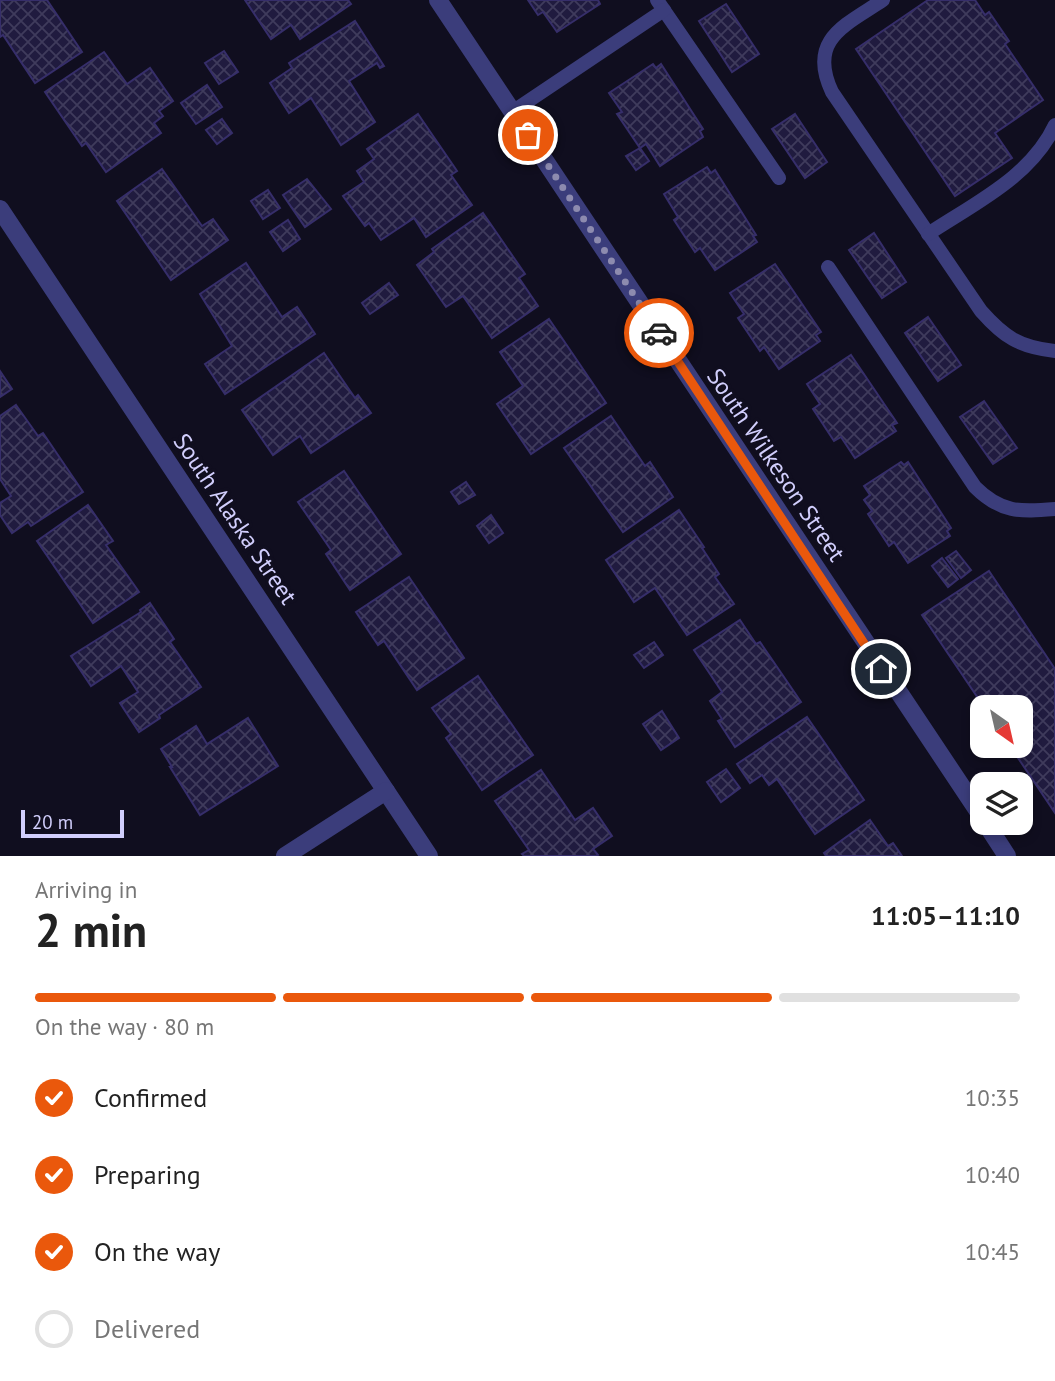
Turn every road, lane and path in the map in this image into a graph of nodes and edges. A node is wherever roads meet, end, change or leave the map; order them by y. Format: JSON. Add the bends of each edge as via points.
{"nodes":[{"id":1,"x":438,"y":0,"type":"edge"},
{"id":2,"x":883,"y":0,"type":"edge"},
{"id":3,"x":661,"y":5,"type":"edge"},
{"id":4,"x":512,"y":112,"type":"junction"},
{"id":5,"x":1055,"y":125,"type":"edge"},
{"id":6,"x":779,"y":177,"type":"dead end"},
{"id":7,"x":0,"y":209,"type":"edge"},
{"id":8,"x":928,"y":234,"type":"junction"},
{"id":9,"x":828,"y":267,"type":"dead end"},
{"id":10,"x":1055,"y":351,"type":"edge"},
{"id":11,"x":1055,"y":509,"type":"edge"},
{"id":12,"x":386,"y":791,"type":"junction"},
{"id":13,"x":970,"y":799,"type":"edge"},
{"id":14,"x":993,"y":835,"type":"edge"},
{"id":15,"x":285,"y":856,"type":"edge"},
{"id":16,"x":429,"y":856,"type":"edge"},
{"id":17,"x":1007,"y":856,"type":"edge"}],
"edges":[{"from":1,"to":4,"type":"street","name":"South Wilkeson Street"},
{"from":2,"to":8,"type":"lane","via":[[839,29],[827,43],[825,75],[837,101]]},
{"from":3,"to":4,"type":"lane"},
{"from":3,"to":6,"type":"lane"},
{"from":4,"to":13,"type":"street","name":"South Wilkeson Street"},
{"from":5,"to":8,"type":"lane","via":[[1031,161],[1011,179]]},
{"from":7,"to":12,"type":"street","name":"South Alaska Street"},
{"from":8,"to":10,"type":"lane","via":[[995,327],[1018,343]]},
{"from":9,"to":11,"type":"lane","via":[[987,499],[1021,512]]},
{"from":12,"to":15,"type":"street"},
{"from":12,"to":16,"type":"street","name":"South Alaska Street"},
{"from":14,"to":17,"type":"street"}]}
